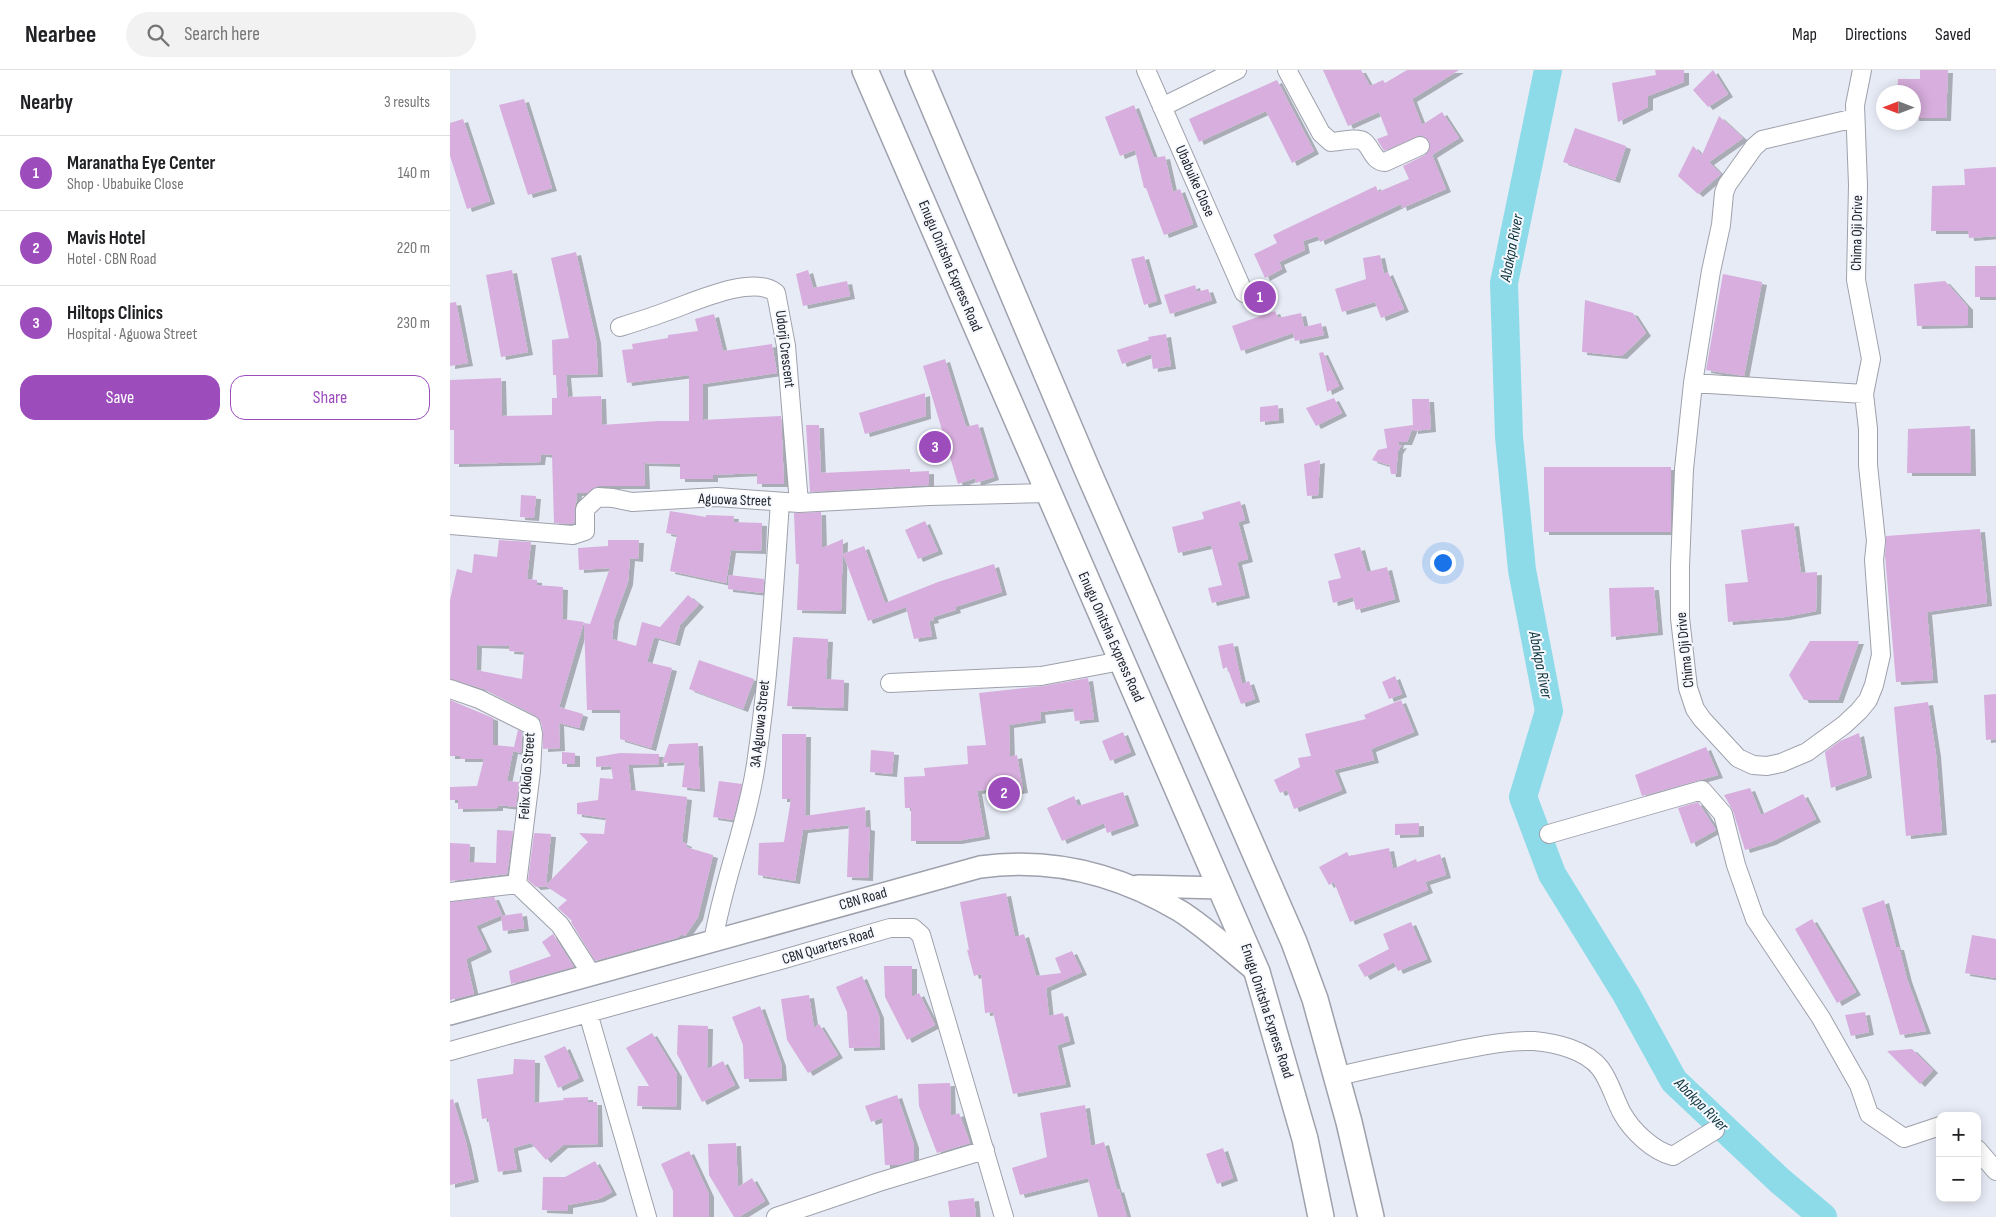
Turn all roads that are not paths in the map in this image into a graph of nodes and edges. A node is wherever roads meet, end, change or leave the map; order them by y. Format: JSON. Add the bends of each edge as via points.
{"nodes":[{"id":1,"x":866,"y":70,"type":"edge"},
{"id":2,"x":918,"y":70,"type":"edge"},
{"id":3,"x":1146,"y":70,"type":"edge"},
{"id":4,"x":1237,"y":70,"type":"edge"},
{"id":5,"x":1287,"y":70,"type":"edge"},
{"id":6,"x":1862,"y":70,"type":"edge"},
{"id":7,"x":1162,"y":107,"type":"junction"},
{"id":8,"x":1855,"y":118,"type":"junction"},
{"id":9,"x":1420,"y":146,"type":"dead end"},
{"id":10,"x":1244,"y":293,"type":"dead end"},
{"id":11,"x":620,"y":327,"type":"dead end"},
{"id":12,"x":1693,"y":384,"type":"junction"},
{"id":13,"x":1864,"y":394,"type":"junction"},
{"id":14,"x":1048,"y":492,"type":"junction"},
{"id":15,"x":780,"y":502,"type":"junction"},
{"id":16,"x":799,"y":502,"type":"junction"},
{"id":17,"x":450,"y":525,"type":"edge"},
{"id":18,"x":1121,"y":661,"type":"junction"},
{"id":19,"x":890,"y":683,"type":"dead end"},
{"id":20,"x":450,"y":689,"type":"edge"},
{"id":21,"x":1549,"y":834,"type":"dead end"},
{"id":22,"x":517,"y":884,"type":"junction"},
{"id":23,"x":1131,"y":886,"type":"junction"},
{"id":24,"x":1222,"y":888,"type":"junction"},
{"id":25,"x":450,"y":892,"type":"edge"},
{"id":26,"x":713,"y":942,"type":"junction"},
{"id":27,"x":1258,"y":972,"type":"junction"},
{"id":28,"x":592,"y":974,"type":"junction"},
{"id":29,"x":588,"y":1013,"type":"junction"},
{"id":30,"x":450,"y":1014,"type":"edge"},
{"id":31,"x":450,"y":1051,"type":"edge"},
{"id":32,"x":1335,"y":1077,"type":"junction"},
{"id":33,"x":1936,"y":1127,"type":"edge"},
{"id":34,"x":1715,"y":1130,"type":"dead end"},
{"id":35,"x":985,"y":1150,"type":"junction"},
{"id":36,"x":1981,"y":1154,"type":"edge"},
{"id":37,"x":1996,"y":1171,"type":"edge"},
{"id":38,"x":647,"y":1217,"type":"edge"},
{"id":39,"x":776,"y":1217,"type":"edge"},
{"id":40,"x":1004,"y":1217,"type":"edge"},
{"id":41,"x":1321,"y":1217,"type":"edge"},
{"id":42,"x":1371,"y":1217,"type":"edge"}],
"edges":[{"from":1,"to":14,"type":"highway","name":"Enugu Onitsha Express Road"},
{"from":2,"to":32,"type":"highway","via":[[1086,469],[1294,942],[1315,999]]},
{"from":3,"to":7,"type":"street","name":"Ubabuike Close"},
{"from":4,"to":7,"type":"street"},
{"from":5,"to":9,"type":"street","via":[[1321,133],[1331,142],[1359,140],[1376,159],[1385,162]]},
{"from":6,"to":8,"type":"street","name":"Chima Oji Drive"},
{"from":7,"to":10,"type":"street","name":"Ubabuike Close"},
{"from":8,"to":12,"type":"street","name":"Chima Oji Drive","via":[[1762,140],[1727,185]]},
{"from":8,"to":13,"type":"street","name":"Chima Oji Drive","via":[[1858,185],[1856,280],[1871,359]]},
{"from":11,"to":16,"type":"street","name":"Udorji Crescent","via":[[724,291],[771,288],[776,293],[786,346]]},
{"from":12,"to":13,"type":"street"},
{"from":12,"to":13,"type":"street","name":"Chima Oji Drive","via":[[1684,469],[1680,566],[1680,618],[1688,688],[1695,710],[1728,749],[1746,763],[1766,766],[1799,757],[1844,725],[1868,700],[1874,686],[1881,655]]},
{"from":14,"to":16,"type":"street","name":"Aguowa Street"},
{"from":14,"to":18,"type":"highway","name":"Enugu Onitsha Express Road"},
{"from":15,"to":16,"type":"street","name":"Aguowa Street"},
{"from":15,"to":17,"type":"street","name":"Aguowa Street","via":[[717,497],[632,502],[598,497],[585,508],[585,531],[573,535]]},
{"from":15,"to":26,"type":"street","name":"3A Aguowa Street","via":[[756,764]]},
{"from":18,"to":19,"type":"street","via":[[1041,676]]},
{"from":18,"to":24,"type":"highway","name":"Enugu Onitsha Express Road"},
{"from":20,"to":22,"type":"street","name":"Felix Okolo Street","via":[[479,699],[531,725],[531,771]]},
{"from":21,"to":33,"type":"street","via":[[1702,790],[1723,814],[1755,919],[1821,1018],[1859,1085],[1869,1114],[1904,1138]]},
{"from":22,"to":25,"type":"street"},
{"from":22,"to":28,"type":"street","via":[[560,925]]},
{"from":23,"to":24,"type":"main road"},
{"from":23,"to":26,"type":"main road","name":"CBN Road","via":[[1047,864],[980,867]]},
{"from":23,"to":27,"type":"main road","name":"CBN Road","via":[[1181,912]]},
{"from":24,"to":27,"type":"highway","name":"Enugu Onitsha Express Road"},
{"from":26,"to":28,"type":"main road","name":"CBN Road"},
{"from":27,"to":41,"type":"highway","name":"Enugu Onitsha Express Road","via":[[1305,1139]]},
{"from":28,"to":30,"type":"main road","name":"CBN Road"},
{"from":29,"to":31,"type":"street","name":"CBN Quarters Road"},
{"from":29,"to":35,"type":"street","name":"CBN Quarters Road","via":[[890,928],[913,928],[921,935]]},
{"from":29,"to":38,"type":"street"},
{"from":32,"to":34,"type":"street","via":[[1475,1047],[1534,1041],[1572,1049],[1594,1062],[1638,1134],[1664,1154],[1673,1156]]},
{"from":32,"to":42,"type":"highway","via":[[1352,1131]]},
{"from":35,"to":39,"type":"street"},
{"from":35,"to":40,"type":"street","name":"CBN Quarters Road"},
{"from":36,"to":37,"type":"street"}]}
